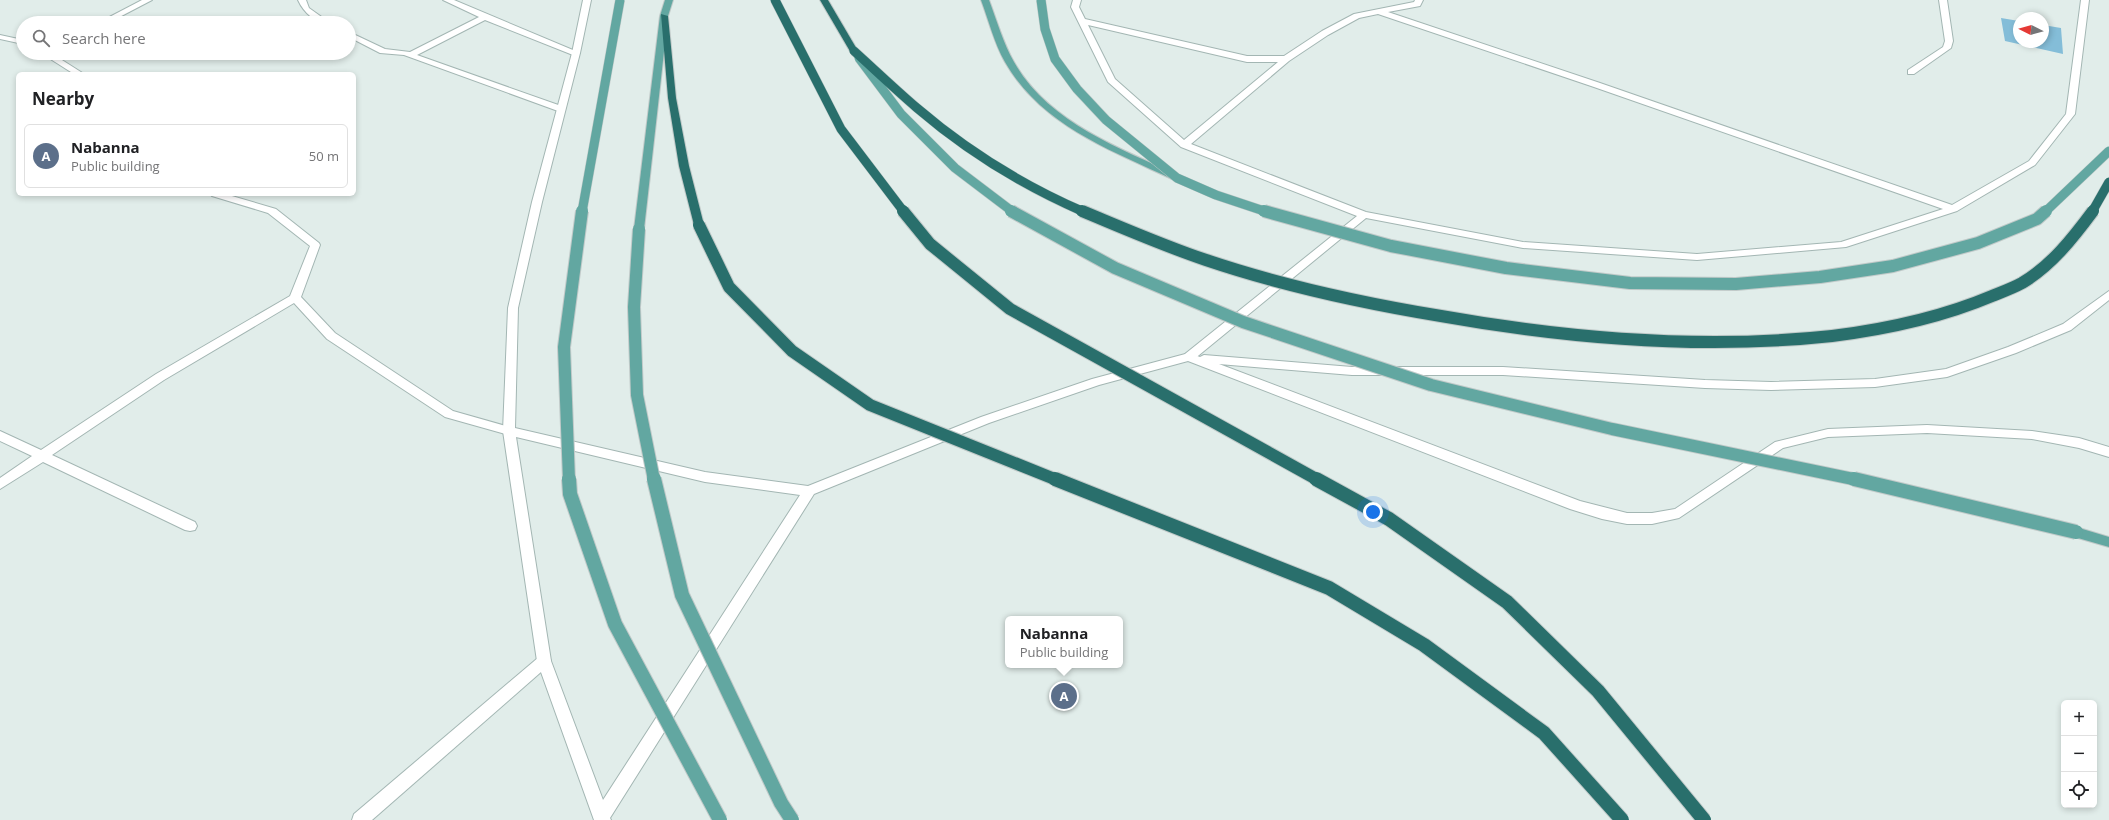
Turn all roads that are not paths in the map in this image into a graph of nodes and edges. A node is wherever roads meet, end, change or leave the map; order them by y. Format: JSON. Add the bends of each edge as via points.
{"nodes":[{"id":1,"x":148,"y":0,"type":"edge"},
{"id":2,"x":302,"y":0,"type":"edge"},
{"id":3,"x":447,"y":0,"type":"edge"},
{"id":4,"x":587,"y":0,"type":"edge"},
{"id":5,"x":620,"y":0,"type":"edge"},
{"id":6,"x":669,"y":0,"type":"edge"},
{"id":7,"x":775,"y":0,"type":"edge"},
{"id":8,"x":824,"y":0,"type":"edge"},
{"id":9,"x":985,"y":0,"type":"edge"},
{"id":10,"x":1041,"y":0,"type":"edge"},
{"id":11,"x":1077,"y":0,"type":"edge"},
{"id":12,"x":1419,"y":0,"type":"edge"},
{"id":13,"x":1943,"y":0,"type":"edge"},
{"id":14,"x":2085,"y":0,"type":"edge"},
{"id":15,"x":1379,"y":12,"type":"junction"},
{"id":16,"x":116,"y":16,"type":"edge"},
{"id":17,"x":316,"y":16,"type":"edge"},
{"id":18,"x":486,"y":16,"type":"junction"},
{"id":19,"x":664,"y":16,"type":"junction"},
{"id":20,"x":1082,"y":21,"type":"junction"},
{"id":21,"x":0,"y":37,"type":"edge"},
{"id":22,"x":356,"y":38,"type":"edge"},
{"id":23,"x":16,"y":40,"type":"edge"},
{"id":24,"x":854,"y":51,"type":"junction"},
{"id":25,"x":576,"y":53,"type":"junction"},
{"id":26,"x":410,"y":55,"type":"junction"},
{"id":27,"x":1286,"y":59,"type":"junction"},
{"id":28,"x":57,"y":60,"type":"edge"},
{"id":29,"x":77,"y":72,"type":"edge"},
{"id":30,"x":1911,"y":72,"type":"dead end"},
{"id":31,"x":562,"y":109,"type":"junction"},
{"id":32,"x":1184,"y":145,"type":"junction"},
{"id":33,"x":2109,"y":151,"type":"edge"},
{"id":34,"x":1177,"y":178,"type":"junction"},
{"id":35,"x":2109,"y":182,"type":"edge"},
{"id":36,"x":221,"y":196,"type":"edge"},
{"id":37,"x":1952,"y":209,"type":"junction"},
{"id":38,"x":1364,"y":215,"type":"junction"},
{"id":39,"x":2109,"y":295,"type":"edge"},
{"id":40,"x":295,"y":298,"type":"junction"},
{"id":41,"x":1189,"y":357,"type":"junction"},
{"id":42,"x":509,"y":431,"type":"junction"},
{"id":43,"x":0,"y":436,"type":"edge"},
{"id":44,"x":2109,"y":452,"type":"edge"},
{"id":45,"x":43,"y":456,"type":"junction"},
{"id":46,"x":0,"y":484,"type":"edge"},
{"id":47,"x":809,"y":491,"type":"junction"},
{"id":48,"x":190,"y":526,"type":"dead end"},
{"id":49,"x":2109,"y":542,"type":"edge"},
{"id":50,"x":544,"y":661,"type":"junction"},
{"id":51,"x":602,"y":819,"type":"edge"},
{"id":52,"x":360,"y":820,"type":"edge"},
{"id":53,"x":720,"y":820,"type":"edge"},
{"id":54,"x":792,"y":820,"type":"edge"},
{"id":55,"x":1622,"y":820,"type":"edge"},
{"id":56,"x":1704,"y":820,"type":"edge"}],
"edges":[{"from":1,"to":16,"type":"street"},
{"from":2,"to":17,"type":"street","via":[[306,9]]},
{"from":3,"to":18,"type":"street"},
{"from":4,"to":25,"type":"street"},
{"from":5,"to":53,"type":"main road","bridge":true,"via":[[584,197],[564,347],[570,494],[615,624]]},
{"from":6,"to":19,"type":"main road"},
{"from":7,"to":56,"type":"highway","bridge":true,"via":[[841,129],[930,244],[1010,309],[1389,519],[1507,602],[1598,691]]},
{"from":8,"to":24,"type":"highway"},
{"from":9,"to":34,"type":"main road","bridge":true,"via":[[1010,62],[1026,87],[1055,116],[1081,132]]},
{"from":10,"to":34,"type":"main road","bridge":true,"via":[[1045,29],[1055,59],[1106,120]]},
{"from":11,"to":20,"type":"street","via":[[1075,8]]},
{"from":12,"to":15,"type":"street","via":[[1417,4]]},
{"from":13,"to":30,"type":"street","via":[[1949,41],[1947,48]]},
{"from":14,"to":37,"type":"street","via":[[2070,114],[2032,163]]},
{"from":15,"to":27,"type":"street","via":[[1357,16],[1325,33]]},
{"from":15,"to":37,"type":"street","via":[[1583,80]]},
{"from":18,"to":25,"type":"street"},
{"from":18,"to":26,"type":"street"},
{"from":19,"to":54,"type":"main road","bridge":true,"via":[[639,229],[634,307],[637,395],[682,596],[781,803]]},
{"from":19,"to":55,"type":"highway","bridge":true,"via":[[672,98],[684,166],[699,225],[729,287],[792,351],[870,405],[1328,588],[1424,645],[1544,733]]},
{"from":20,"to":27,"type":"street","via":[[1247,59]]},
{"from":20,"to":32,"type":"street","via":[[1111,80]]},
{"from":21,"to":23,"type":"street"},
{"from":22,"to":26,"type":"street","via":[[383,51]]},
{"from":24,"to":35,"type":"highway","bridge":true,"via":[[918,110],[978,154],[1050,197],[1134,233],[1206,260],[1296,287],[1387,307],[1592,338],[1686,342],[1792,340],[1882,330],[1964,308],[2022,283],[2060,253],[2092,212]]},
{"from":24,"to":49,"type":"main road","bridge":true,"via":[[901,114],[955,168],[1016,214],[1115,268],[1243,322],[1431,385],[1612,429],[1894,487]]},
{"from":25,"to":31,"type":"street"},
{"from":26,"to":31,"type":"street"},
{"from":27,"to":32,"type":"street"},
{"from":28,"to":29,"type":"street"},
{"from":31,"to":42,"type":"street","via":[[537,202],[513,308]]},
{"from":32,"to":38,"type":"street"},
{"from":33,"to":34,"type":"main road","bridge":true,"via":[[2038,219],[1978,243],[1893,266],[1820,277],[1736,284],[1630,283],[1506,268],[1399,248],[1290,219]]},
{"from":36,"to":40,"type":"street","via":[[272,212],[315,245]]},
{"from":37,"to":38,"type":"street","via":[[1842,246],[1697,257],[1523,245]]},
{"from":38,"to":41,"type":"street"},
{"from":39,"to":41,"type":"street","via":[[2067,327],[1947,373],[1875,383],[1771,386],[1503,371],[1322,370]]},
{"from":40,"to":42,"type":"street","via":[[331,336],[449,414]]},
{"from":40,"to":45,"type":"street","via":[[160,378]]},
{"from":41,"to":44,"type":"street","via":[[1575,505],[1608,516],[1639,520],[1663,518],[1679,513],[1779,445],[1806,436],[1927,429],[2032,435],[2079,443]]},
{"from":41,"to":47,"type":"street","via":[[1096,382],[986,420]]},
{"from":42,"to":47,"type":"street","via":[[705,477]]},
{"from":42,"to":50,"type":"street"},
{"from":43,"to":45,"type":"street"},
{"from":45,"to":46,"type":"street"},
{"from":45,"to":48,"type":"street"},
{"from":47,"to":51,"type":"street"},
{"from":50,"to":51,"type":"street"},
{"from":50,"to":52,"type":"street"}]}
